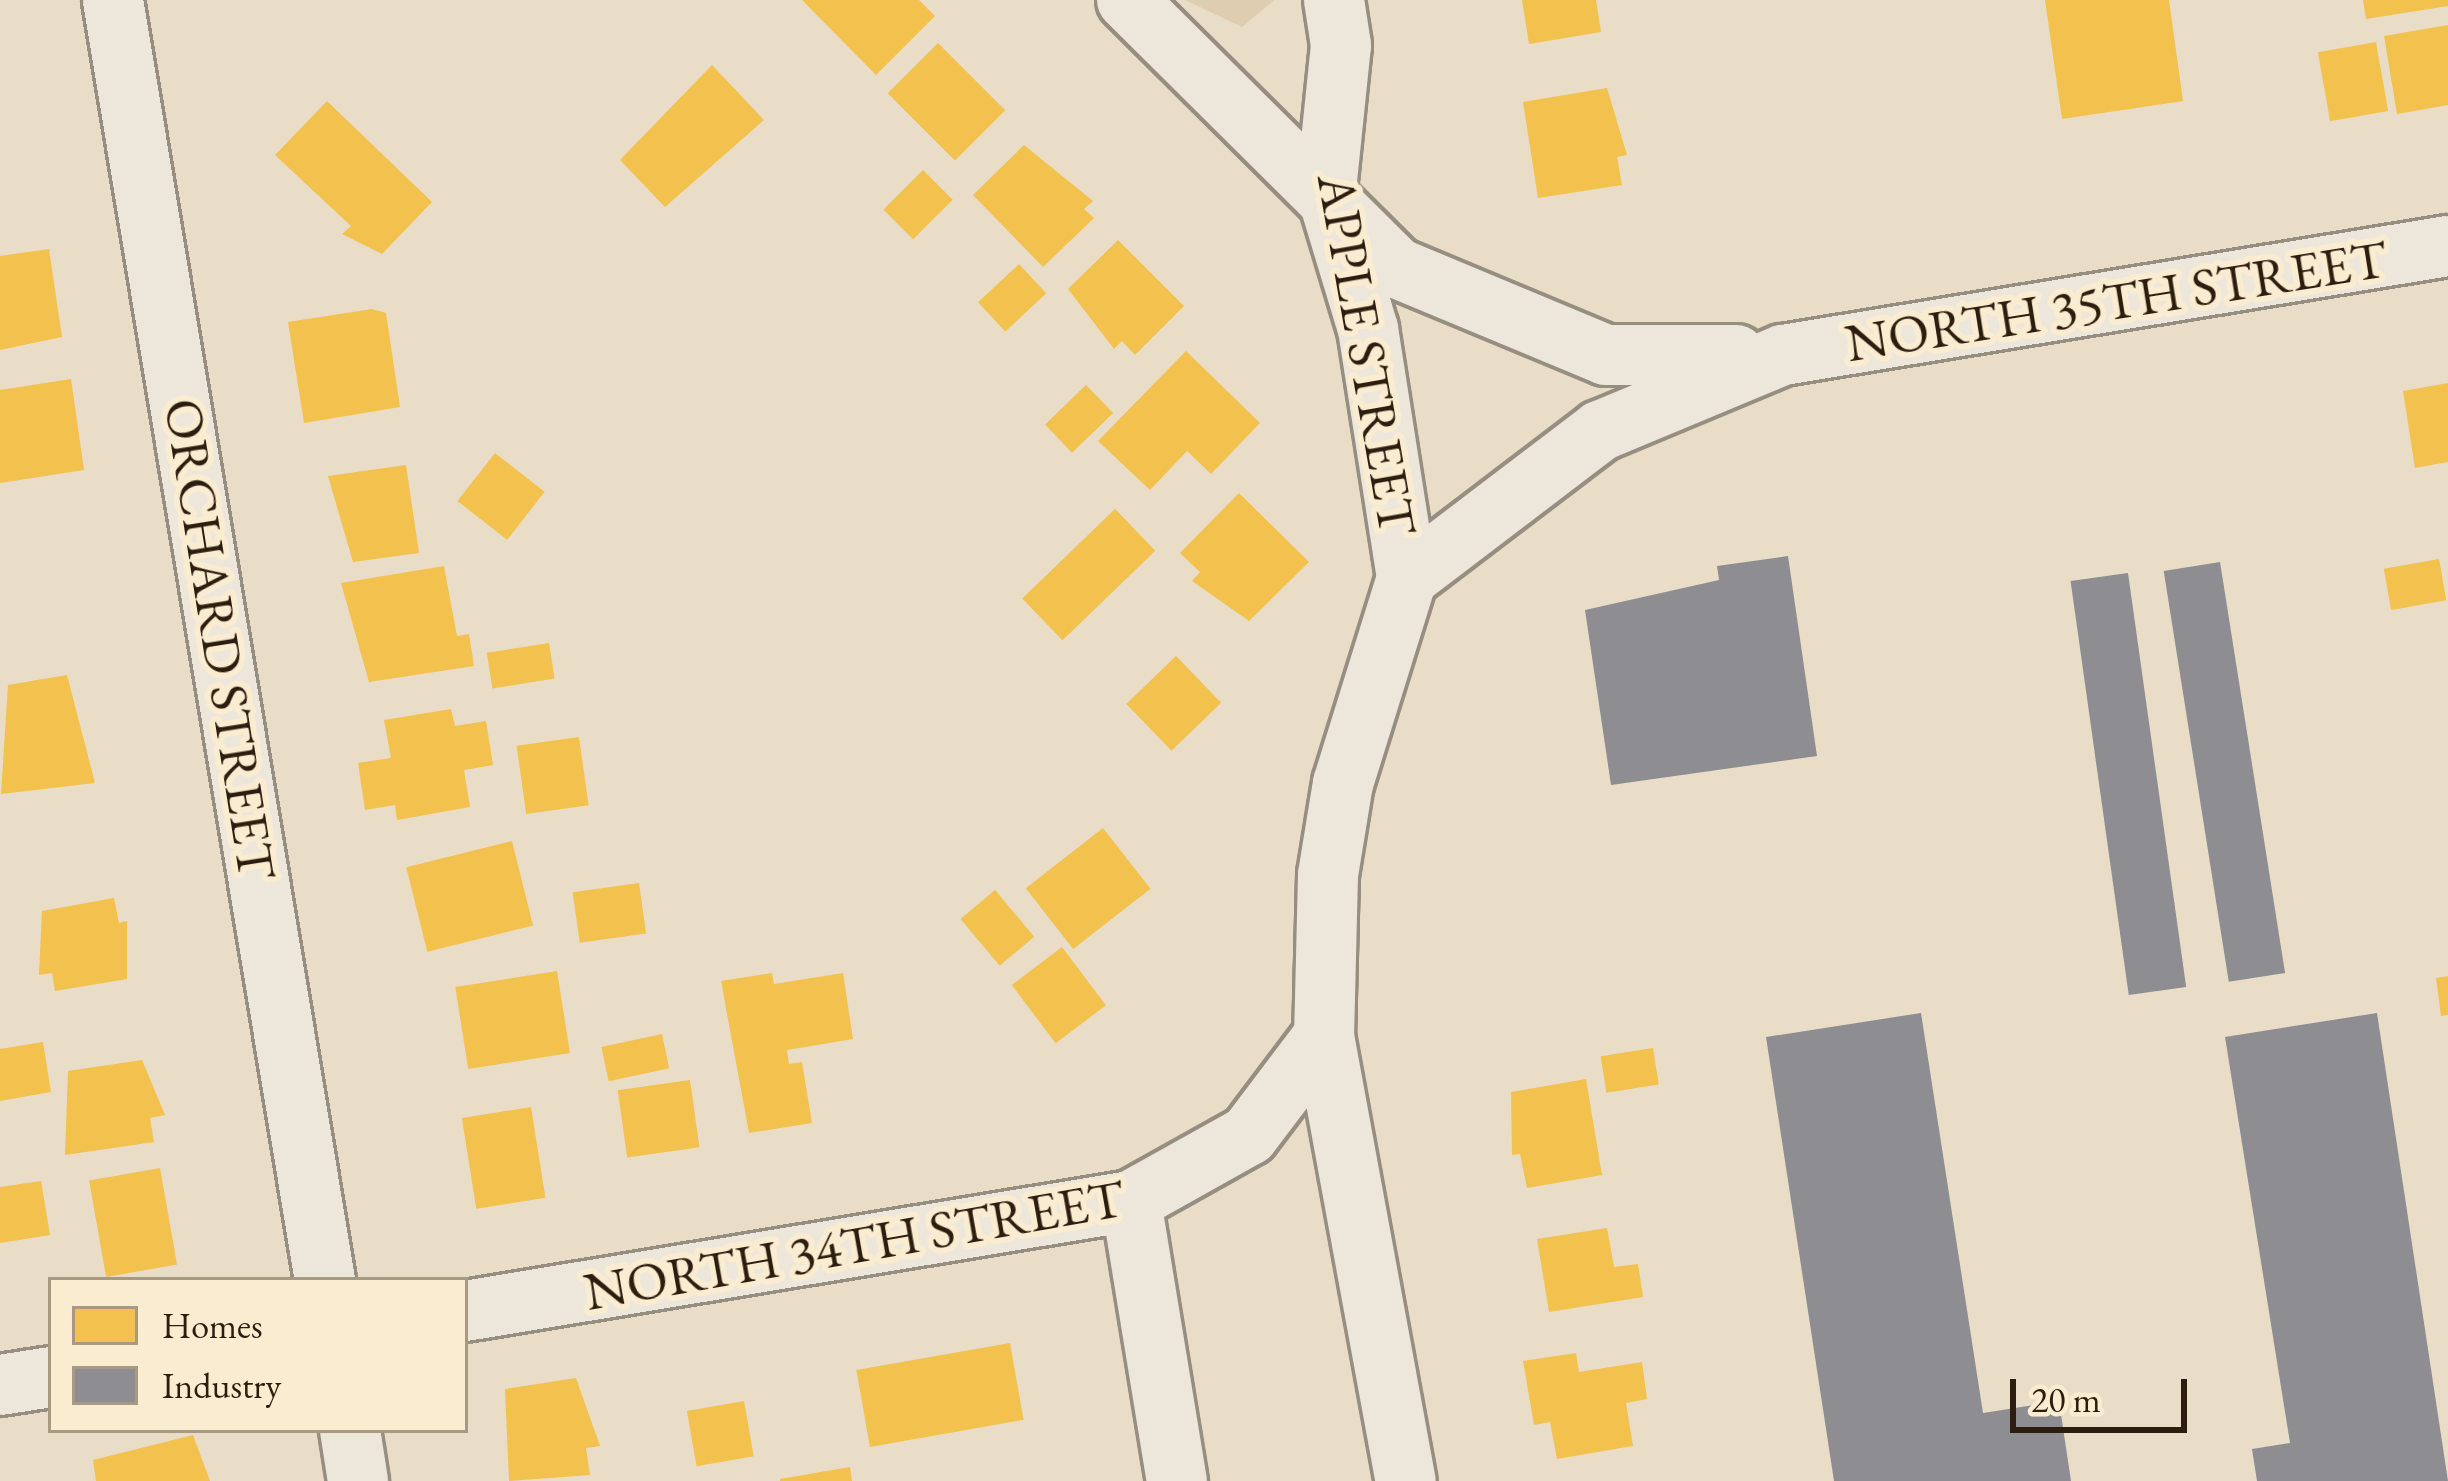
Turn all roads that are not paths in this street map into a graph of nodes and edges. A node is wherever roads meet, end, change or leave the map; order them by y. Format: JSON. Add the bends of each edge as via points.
{"nodes":[{"id":1,"x":113,"y":0,"type":"edge"},
{"id":2,"x":1127,"y":0,"type":"edge"},
{"id":3,"x":1334,"y":0,"type":"edge"},
{"id":4,"x":1326,"y":190,"type":"junction"},
{"id":5,"x":2448,"y":246,"type":"edge"},
{"id":6,"x":1784,"y":356,"type":"junction"},
{"id":7,"x":1407,"y":578,"type":"junction"},
{"id":8,"x":1324,"y":1036,"type":"junction"},
{"id":9,"x":1131,"y":1201,"type":"junction"},
{"id":10,"x":325,"y":1277,"type":"edge"},
{"id":11,"x":468,"y":1311,"type":"edge"},
{"id":12,"x":48,"y":1377,"type":"edge"},
{"id":13,"x":0,"y":1385,"type":"edge"},
{"id":14,"x":350,"y":1433,"type":"edge"},
{"id":15,"x":358,"y":1481,"type":"edge"},
{"id":16,"x":1177,"y":1481,"type":"edge"},
{"id":17,"x":1406,"y":1481,"type":"edge"}],
"edges":[{"from":1,"to":10,"type":"street","name":"ORCHARD STREET"},
{"from":2,"to":4,"type":"street","name":"NORTH 35TH STREET"},
{"from":3,"to":4,"type":"street","name":"APPLE STREET","via":[[1341,45]]},
{"from":4,"to":6,"type":"street","name":"NORTH 35TH STREET","via":[[1397,268],[1550,336],[1606,355]]},
{"from":4,"to":7,"type":"street","name":"APPLE STREET","via":[[1368,329]]},
{"from":5,"to":6,"type":"street","name":"NORTH 35TH STREET"},
{"from":6,"to":7,"type":"street","name":"NORTH 35TH STREET","via":[[1600,431]]},
{"from":7,"to":8,"type":"street","name":"APPLE STREET","via":[[1343,783],[1328,875]]},
{"from":8,"to":9,"type":"street","name":"NORTH 34TH STREET","via":[[1249,1135]]},
{"from":8,"to":17,"type":"street","name":"APPLE STREET"},
{"from":9,"to":11,"type":"street","name":"NORTH 34TH STREET"},
{"from":9,"to":16,"type":"street"},
{"from":12,"to":13,"type":"street"},
{"from":14,"to":15,"type":"street"}]}
